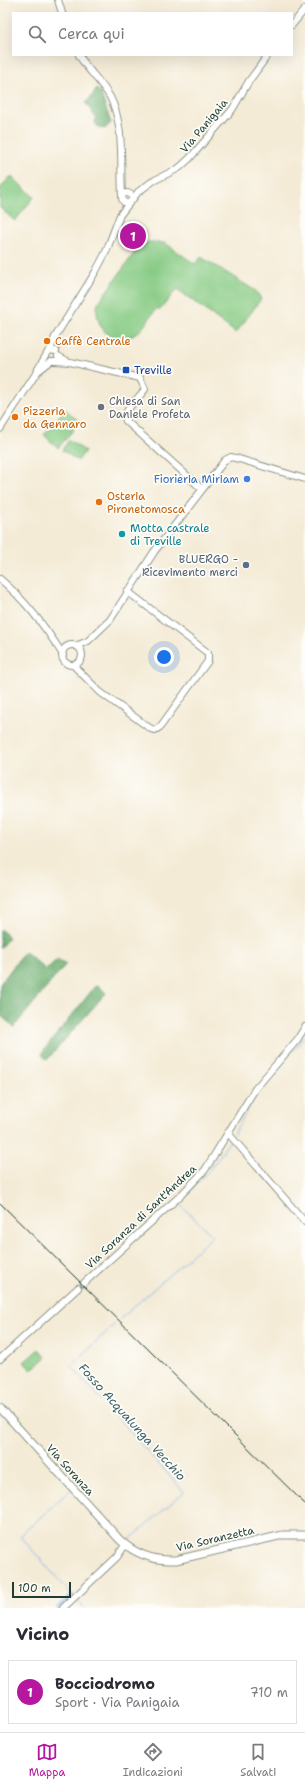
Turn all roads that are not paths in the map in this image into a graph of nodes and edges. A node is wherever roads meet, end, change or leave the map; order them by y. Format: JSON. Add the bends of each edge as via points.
{"nodes":[{"id":1,"x":58,"y":0,"type":"edge"},
{"id":2,"x":305,"y":9,"type":"edge"},
{"id":3,"x":62,"y":12,"type":"edge"},
{"id":4,"x":293,"y":24,"type":"edge"},
{"id":5,"x":79,"y":56,"type":"edge"},
{"id":6,"x":267,"y":56,"type":"edge"},
{"id":7,"x":127,"y":197,"type":"junction"},
{"id":8,"x":53,"y":355,"type":"junction"},
{"id":9,"x":0,"y":429,"type":"edge"},
{"id":10,"x":305,"y":479,"type":"edge"},
{"id":11,"x":202,"y":489,"type":"junction"},
{"id":12,"x":0,"y":578,"type":"edge"},
{"id":13,"x":127,"y":591,"type":"junction"},
{"id":14,"x":54,"y":640,"type":"junction"},
{"id":15,"x":88,"y":641,"type":"junction"},
{"id":16,"x":76,"y":646,"type":"junction"},
{"id":17,"x":68,"y":647,"type":"junction"},
{"id":18,"x":63,"y":655,"type":"junction"},
{"id":19,"x":81,"y":658,"type":"junction"},
{"id":20,"x":73,"y":665,"type":"junction"},
{"id":21,"x":84,"y":674,"type":"junction"},
{"id":22,"x":305,"y":1027,"type":"edge"},
{"id":23,"x":228,"y":1133,"type":"junction"},
{"id":24,"x":305,"y":1222,"type":"edge"},
{"id":25,"x":84,"y":1283,"type":"dead end"},
{"id":26,"x":78,"y":1288,"type":"dead end"},
{"id":27,"x":0,"y":1359,"type":"edge"},
{"id":28,"x":0,"y":1408,"type":"edge"},
{"id":29,"x":305,"y":1535,"type":"edge"},
{"id":30,"x":125,"y":1545,"type":"junction"},
{"id":31,"x":63,"y":1608,"type":"edge"}],
"edges":[{"from":1,"to":3,"type":"street"},
{"from":2,"to":4,"type":"street"},
{"from":5,"to":7,"type":"street","via":[[112,102],[118,126],[122,184]]},
{"from":6,"to":7,"type":"street","name":"Via Panigaia","via":[[232,110],[189,159],[179,168]]},
{"from":7,"to":8,"type":"street","via":[[106,252],[60,331]]},
{"from":8,"to":9,"type":"street","via":[[37,372]]},
{"from":8,"to":11,"type":"street","via":[[70,362],[140,378],[145,389],[127,410],[124,417],[126,421]]},
{"from":10,"to":11,"type":"street","via":[[228,458]]},
{"from":11,"to":13,"type":"street"},
{"from":12,"to":14,"type":"street","via":[[18,594]]},
{"from":13,"to":15,"type":"street","via":[[110,620]]},
{"from":13,"to":21,"type":"street","via":[[206,650],[208,661],[160,727],[155,730],[100,692]]},
{"from":14,"to":17,"type":"street"},
{"from":14,"to":18,"type":"street"},
{"from":15,"to":16,"type":"street"},
{"from":15,"to":19,"type":"street"},
{"from":16,"to":17,"type":"street"},
{"from":16,"to":19,"type":"street","via":[[81,650]]},
{"from":17,"to":18,"type":"street"},
{"from":18,"to":20,"type":"street","via":[[66,663]]},
{"from":19,"to":20,"type":"street"},
{"from":19,"to":21,"type":"street"},
{"from":20,"to":21,"type":"street"},
{"from":22,"to":23,"type":"street","name":"Via Soranza di Sant'Andrea","via":[[253,1091]]},
{"from":23,"to":24,"type":"street"},
{"from":23,"to":25,"type":"street","name":"Via Soranza di Sant'Andrea","via":[[212,1162],[194,1182]]},
{"from":26,"to":27,"type":"street"},
{"from":28,"to":30,"type":"main road","name":"Via Soranza"},
{"from":29,"to":30,"type":"main road","name":"Via Soranzetta","via":[[283,1535],[170,1560],[153,1559]]},
{"from":30,"to":31,"type":"street","via":[[117,1557]]}]}
